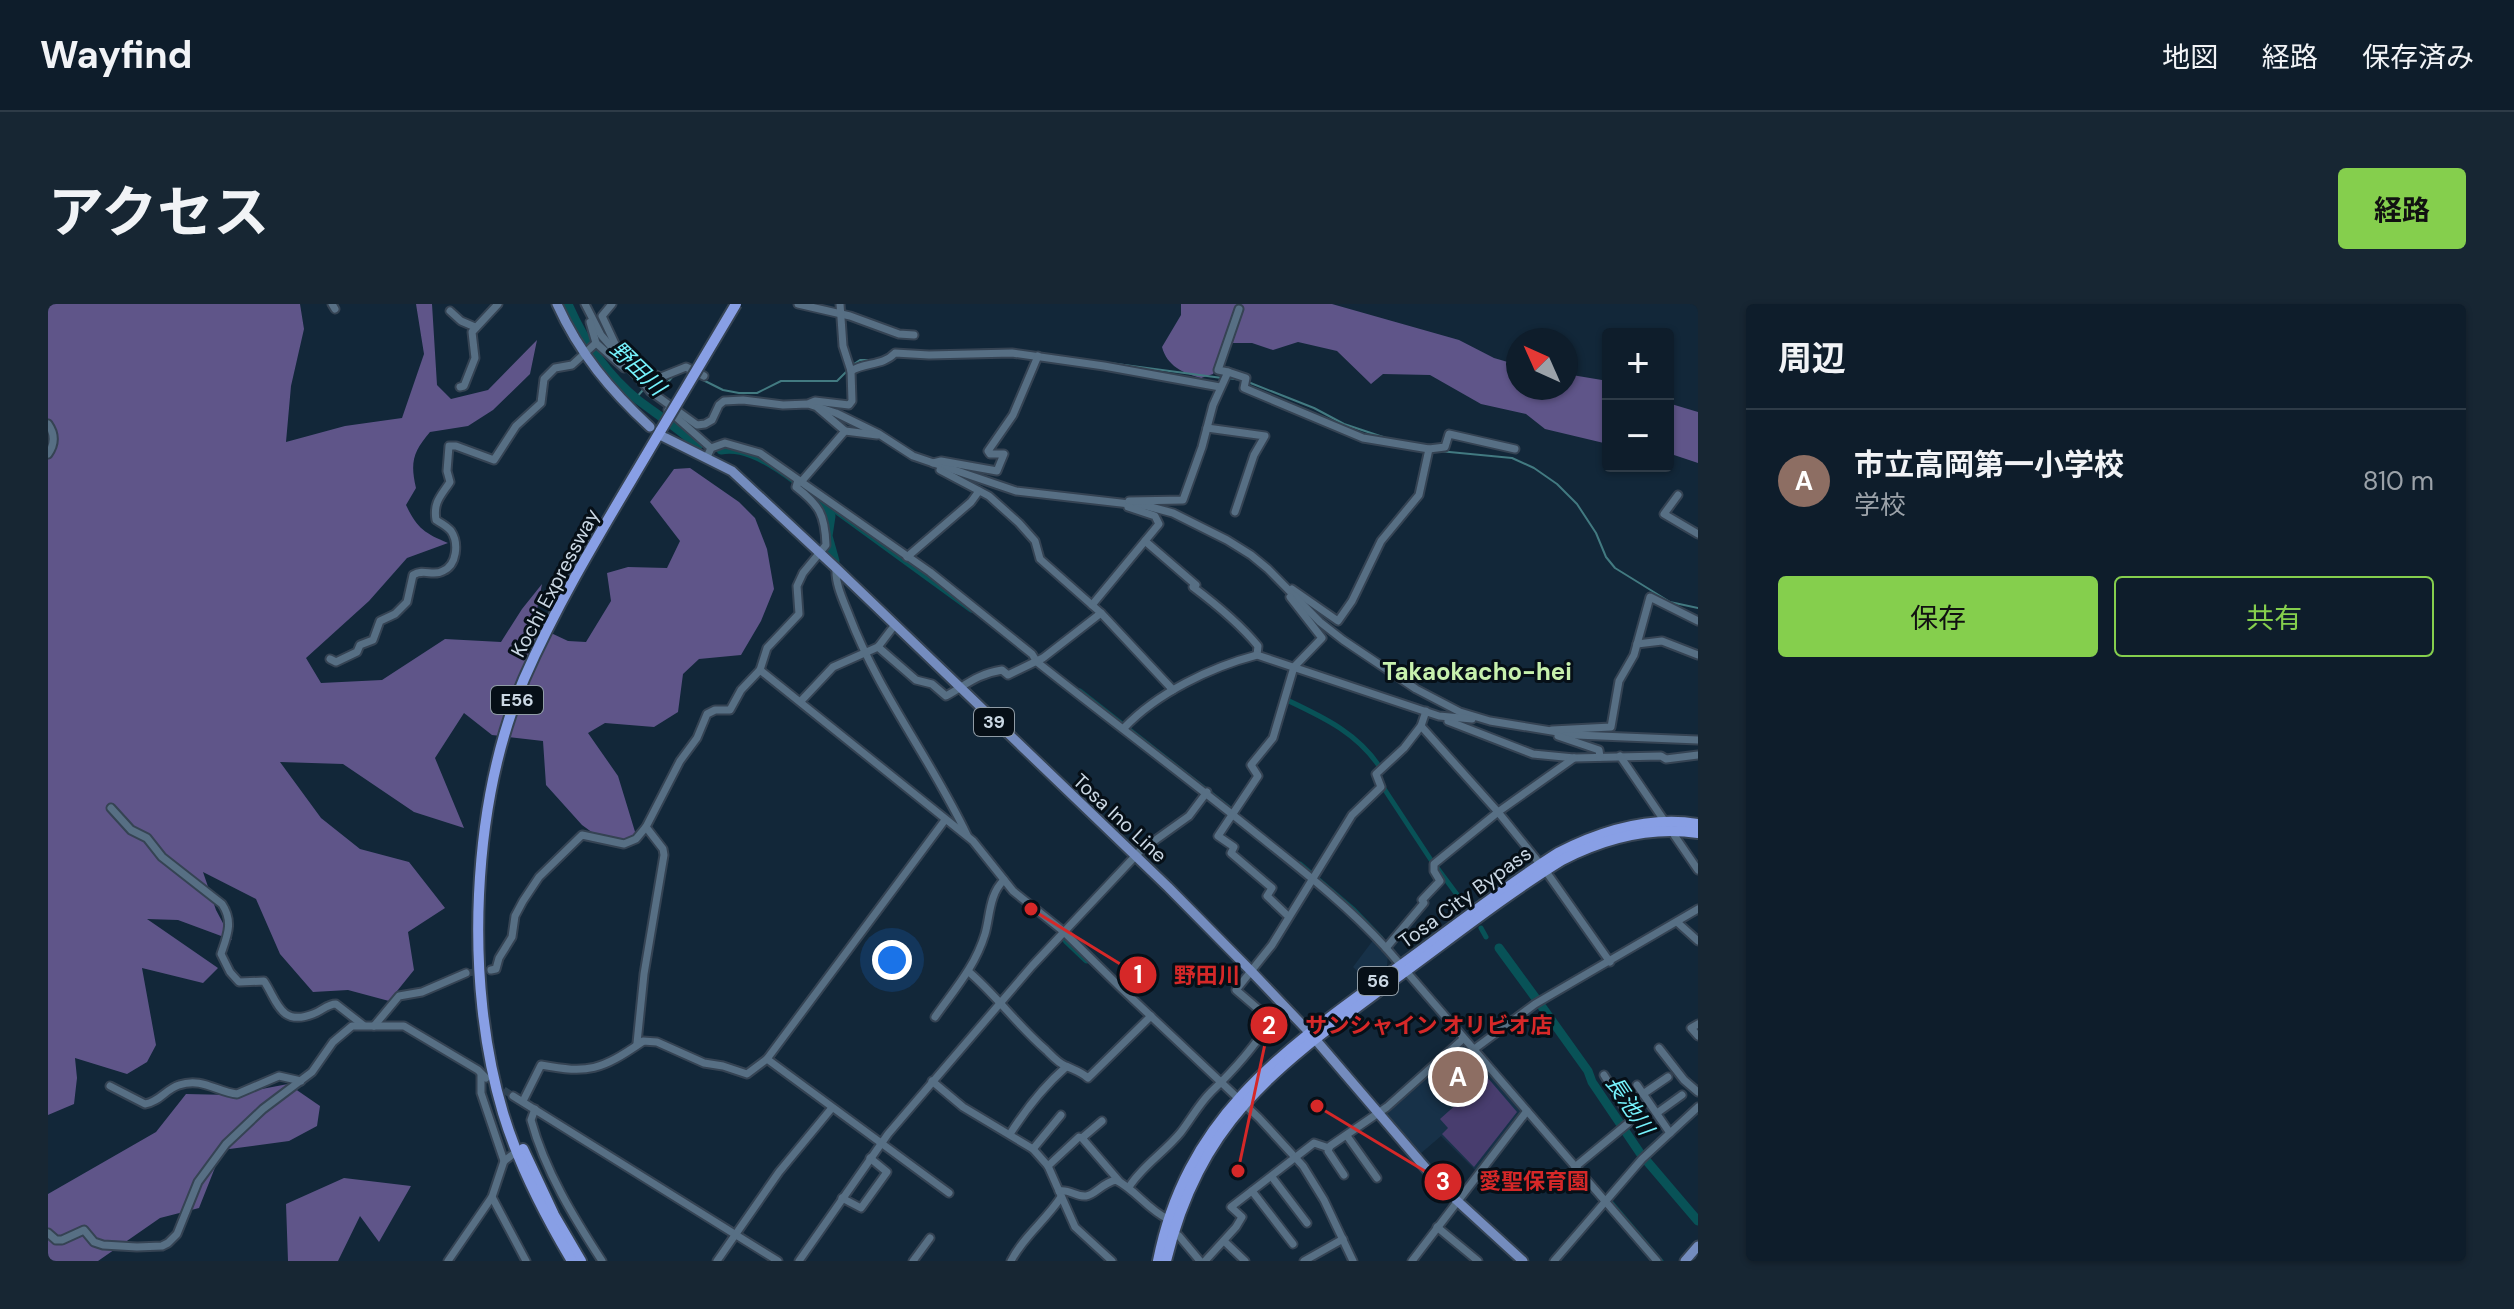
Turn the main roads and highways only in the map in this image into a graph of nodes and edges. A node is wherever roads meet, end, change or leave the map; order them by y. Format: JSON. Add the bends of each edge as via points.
{"nodes":[{"id":1,"x":557,"y":304,"type":"edge"},
{"id":2,"x":736,"y":304,"type":"edge"},
{"id":3,"x":658,"y":431,"type":"junction"},
{"id":4,"x":1698,"y":824,"type":"edge"},
{"id":5,"x":1669,"y":827,"type":"junction"},
{"id":6,"x":1698,"y":833,"type":"edge"},
{"id":7,"x":483,"y":1001,"type":"junction"},
{"id":8,"x":1312,"y":1035,"type":"junction"},
{"id":9,"x":1240,"y":1101,"type":"junction"},
{"id":10,"x":1697,"y":1248,"type":"edge"},
{"id":11,"x":572,"y":1261,"type":"edge"},
{"id":12,"x":581,"y":1261,"type":"edge"},
{"id":13,"x":1158,"y":1261,"type":"edge"},
{"id":14,"x":1166,"y":1261,"type":"edge"},
{"id":15,"x":1523,"y":1261,"type":"edge"},
{"id":16,"x":1685,"y":1261,"type":"edge"}],
"edges":[{"from":1,"to":3,"type":"main road","name":"Tosa Ino Line","number":"39","via":[[602,379]]},
{"from":2,"to":3,"type":"highway","name":"Kochi Expressway","number":"E56","bridge":true},
{"from":3,"to":7,"type":"highway","name":"Kochi Expressway","number":"E56","via":[[565,594],[513,709],[484,838]]},
{"from":3,"to":8,"type":"main road","name":"Tosa Ino Line","number":"39","via":[[709,453],[740,478],[1135,857]]},
{"from":4,"to":5,"type":"highway","name":"Tosa City Bypass","number":"56"},
{"from":5,"to":6,"type":"highway","name":"Tosa City Bypass","number":"56"},
{"from":5,"to":8,"type":"highway","name":"Tosa City Bypass","number":"56","via":[[1602,842],[1542,868]]},
{"from":7,"to":11,"type":"highway","name":"Kochi Expressway","number":"E56","via":[[503,1113],[525,1173]]},
{"from":7,"to":12,"type":"highway","name":"Kochi Expressway","number":"E56","via":[[510,1112],[531,1169]]},
{"from":8,"to":9,"type":"highway","name":"Tosa City Bypass","number":"56"},
{"from":8,"to":15,"type":"main road","name":"Tosa Ino Line","number":"39","via":[[1457,1202]]},
{"from":9,"to":13,"type":"highway","name":"Tosa City Bypass","number":"56","via":[[1200,1151],[1168,1219]]},
{"from":9,"to":14,"type":"highway","name":"Tosa City Bypass","number":"56","via":[[1200,1169]]},
{"from":10,"to":16,"type":"main road"}]}
